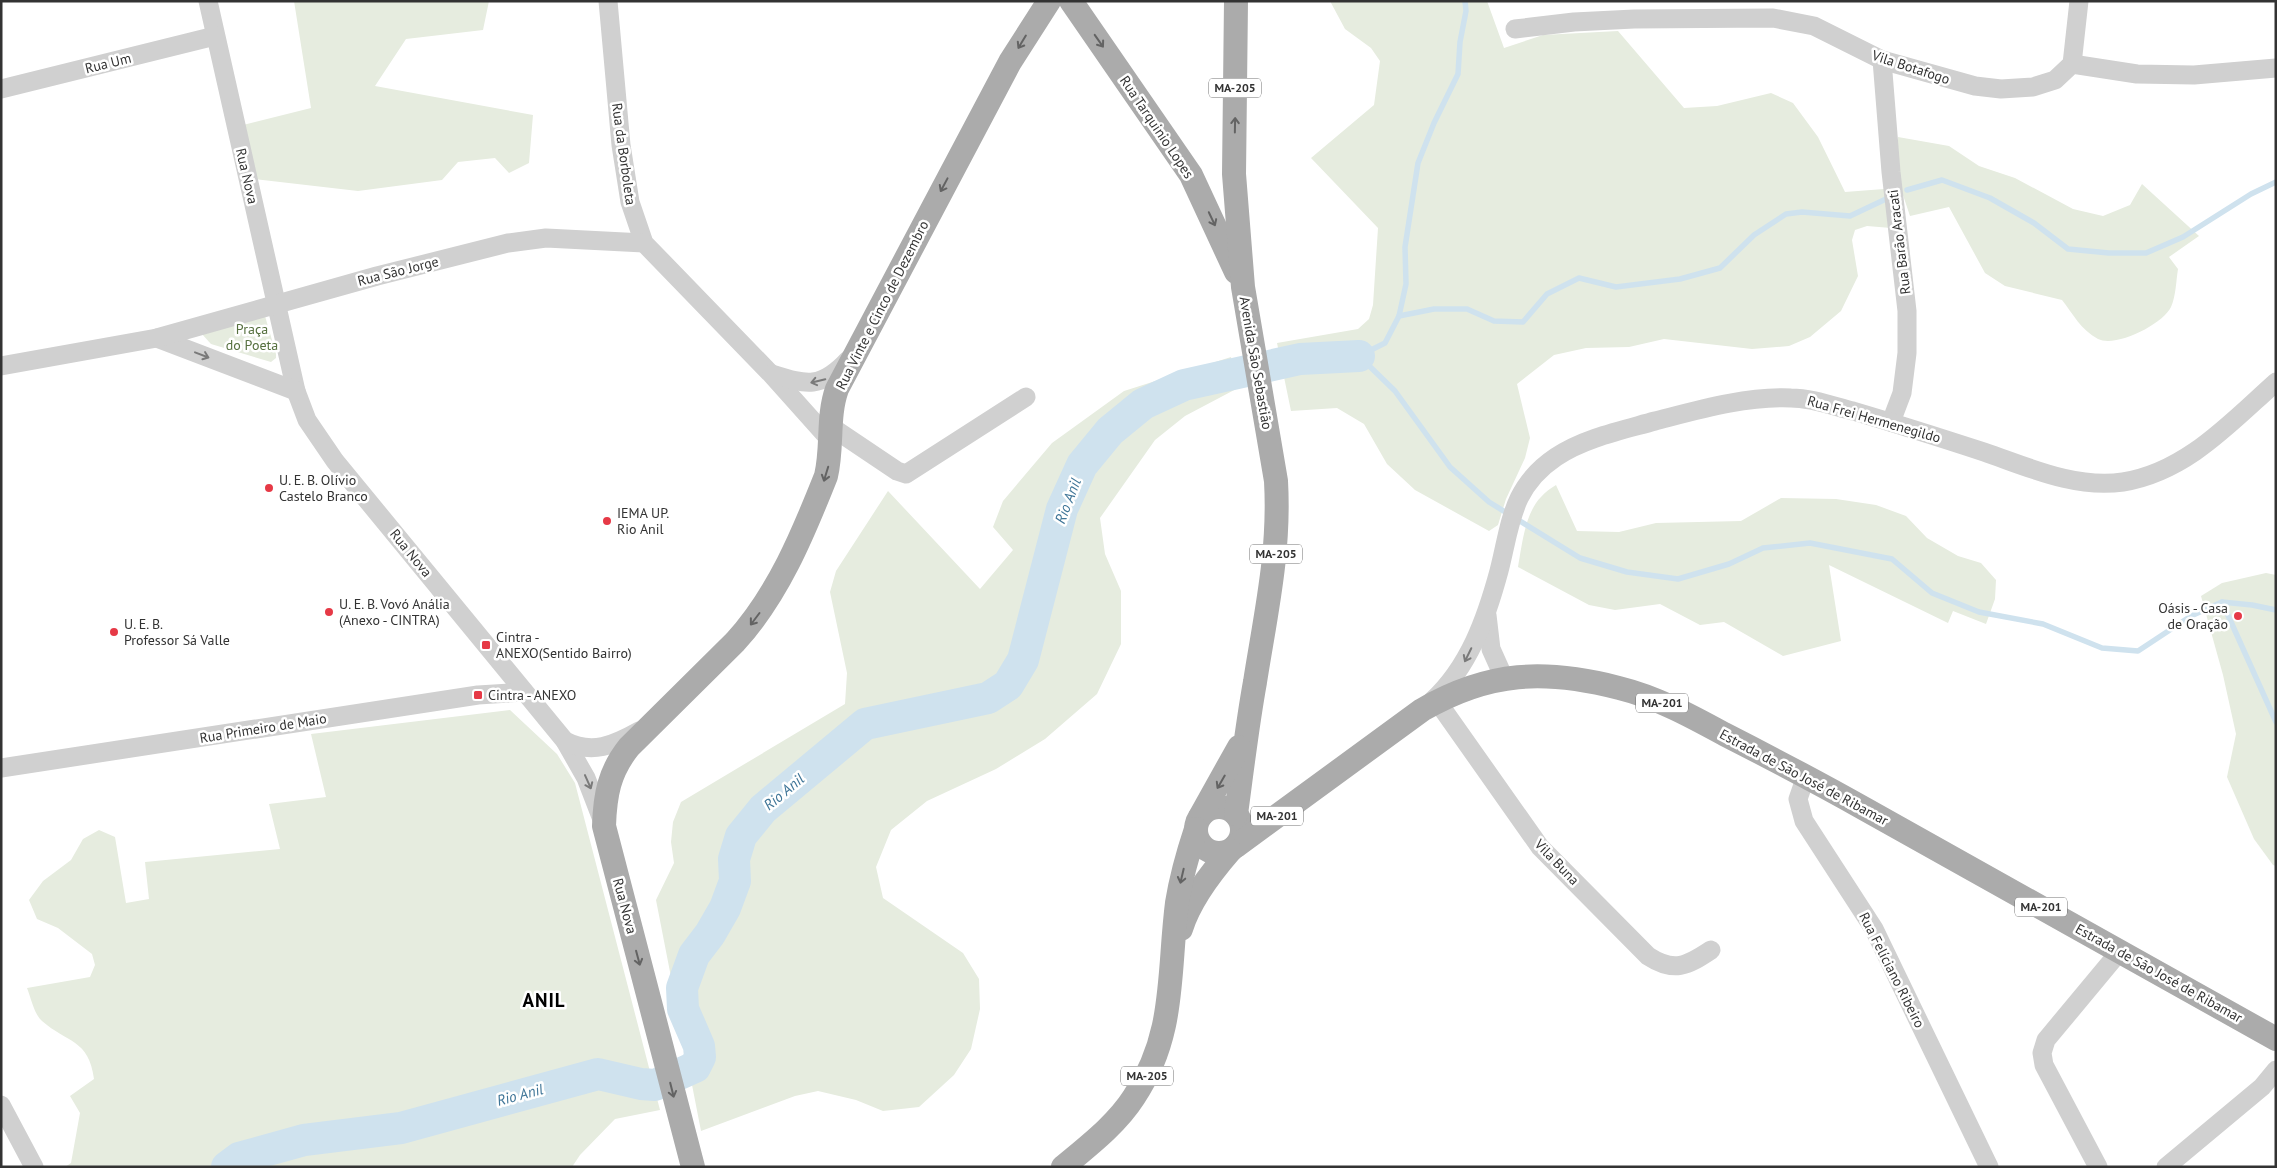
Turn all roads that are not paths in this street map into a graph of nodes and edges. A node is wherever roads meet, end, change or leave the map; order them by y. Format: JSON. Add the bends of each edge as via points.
{"nodes":[{"id":1,"x":208,"y":1,"type":"edge"},
{"id":2,"x":608,"y":1,"type":"edge"},
{"id":3,"x":1049,"y":1,"type":"edge"},
{"id":4,"x":1071,"y":1,"type":"edge"},
{"id":5,"x":1236,"y":1,"type":"edge"},
{"id":6,"x":2079,"y":1,"type":"edge"},
{"id":7,"x":1515,"y":29,"type":"dead end"},
{"id":8,"x":215,"y":36,"type":"junction"},
{"id":9,"x":1882,"y":60,"type":"junction"},
{"id":10,"x":2072,"y":64,"type":"junction"},
{"id":11,"x":2276,"y":68,"type":"edge"},
{"id":12,"x":1,"y":89,"type":"edge"},
{"id":13,"x":1234,"y":174,"type":"junction"},
{"id":14,"x":1191,"y":175,"type":"junction"},
{"id":15,"x":644,"y":243,"type":"junction"},
{"id":16,"x":1243,"y":287,"type":"junction"},
{"id":17,"x":276,"y":303,"type":"junction"},
{"id":18,"x":157,"y":338,"type":"junction"},
{"id":19,"x":856,"y":352,"type":"junction"},
{"id":20,"x":1,"y":366,"type":"edge"},
{"id":21,"x":771,"y":374,"type":"junction"},
{"id":22,"x":2276,"y":382,"type":"edge"},
{"id":23,"x":296,"y":391,"type":"junction"},
{"id":24,"x":1026,"y":397,"type":"dead end"},
{"id":25,"x":1891,"y":422,"type":"junction"},
{"id":26,"x":830,"y":433,"type":"junction"},
{"id":27,"x":1487,"y":610,"type":"junction"},
{"id":28,"x":1504,"y":678,"type":"junction"},
{"id":29,"x":524,"y":692,"type":"junction"},
{"id":30,"x":1429,"y":706,"type":"junction"},
{"id":31,"x":1248,"y":721,"type":"junction"},
{"id":32,"x":647,"y":727,"type":"junction"},
{"id":33,"x":565,"y":741,"type":"junction"},
{"id":34,"x":1,"y":768,"type":"edge"},
{"id":35,"x":1806,"y":776,"type":"junction"},
{"id":36,"x":1318,"y":786,"type":"junction"},
{"id":37,"x":1237,"y":815,"type":"junction"},
{"id":38,"x":1198,"y":822,"type":"junction"},
{"id":39,"x":604,"y":826,"type":"junction"},
{"id":40,"x":1233,"y":849,"type":"junction"},
{"id":41,"x":1711,"y":950,"type":"dead end"},
{"id":42,"x":2120,"y":951,"type":"junction"},
{"id":43,"x":1174,"y":955,"type":"junction"},
{"id":44,"x":2276,"y":1039,"type":"edge"},
{"id":45,"x":2276,"y":1070,"type":"edge"},
{"id":46,"x":1,"y":1105,"type":"edge"},
{"id":47,"x":34,"y":1167,"type":"edge"},
{"id":48,"x":694,"y":1167,"type":"edge"},
{"id":49,"x":1063,"y":1167,"type":"edge"},
{"id":50,"x":1989,"y":1167,"type":"edge"},
{"id":51,"x":2098,"y":1167,"type":"edge"},
{"id":52,"x":2166,"y":1167,"type":"edge"}],
"edges":[{"from":1,"to":8,"type":"street","name":"Rua Nova"},
{"from":2,"to":15,"type":"street","name":"Rua da Borboleta","via":[[621,145],[630,202]]},
{"from":3,"to":19,"type":"main road","name":"Rua Vinte e Cinco de Dezembro","one_way":true,"via":[[1010,62]]},
{"from":4,"to":14,"type":"main road","name":"Rua Tarquinio Lopes","one_way":true},
{"from":13,"to":5,"type":"main road","name":"Avenida São Sebastião","number":"MA-205","one_way":true},
{"from":6,"to":10,"type":"street"},
{"from":7,"to":9,"type":"street","name":"Vila Botafogo","via":[[1626,19],[1773,18],[1814,26]]},
{"from":8,"to":12,"type":"street","name":"Rua Um"},
{"from":8,"to":17,"type":"street","name":"Rua Nova"},
{"from":9,"to":10,"type":"street","name":"Vila Botafogo","via":[[1976,86],[2008,90],[2055,80]]},
{"from":9,"to":25,"type":"street","name":"Rua Barão Aracati","via":[[1907,311],[1902,393]]},
{"from":10,"to":11,"type":"street","via":[[2137,74],[2194,75]]},
{"from":13,"to":14,"type":"main road","via":[[1225,185],[1212,189],[1199,184]]},
{"from":13,"to":16,"type":"main road","name":"Avenida São Sebastião","number":"MA-205"},
{"from":14,"to":16,"type":"main road","name":"Rua Tarquinio Lopes","one_way":true},
{"from":15,"to":17,"type":"street","name":"Rua São Jorge","via":[[546,238],[508,243]]},
{"from":15,"to":21,"type":"street","name":"Rua da Borboleta"},
{"from":16,"to":31,"type":"main road","name":"Avenida São Sebastião","number":"MA-205","via":[[1276,481],[1277,541]]},
{"from":17,"to":18,"type":"street","name":"Rua São Jorge"},
{"from":17,"to":23,"type":"street","name":"Rua Nova"},
{"from":18,"to":20,"type":"street","name":"Rua São Jorge"},
{"from":18,"to":23,"type":"street","one_way":true},
{"from":19,"to":21,"type":"street","name":"Rua da Borboleta","one_way":true,"via":[[836,373],[821,381],[801,383]]},
{"from":19,"to":26,"type":"main road","name":"Rua Vinte e Cinco de Dezembro","via":[[833,401]]},
{"from":21,"to":26,"type":"street","name":"Rua da Borboleta"},
{"from":22,"to":25,"type":"street","name":"Rua Frei Hermenegildo","via":[[2190,456],[2154,474],[2123,482],[2094,483],[2064,478]]},
{"from":23,"to":29,"type":"street","name":"Rua Nova","via":[[307,420],[335,461]]},
{"from":24,"to":26,"type":"street","name":"Rua da Borboleta","via":[[906,474]]},
{"from":25,"to":27,"type":"street","name":"Rua Frei Hermenegildo","via":[[1796,398],[1774,398],[1642,425],[1567,450],[1535,474],[1515,504]]},
{"from":26,"to":32,"type":"main road","name":"Rua Vinte e Cinco de Dezembro","one_way":true,"via":[[826,476],[775,591],[735,642]]},
{"from":27,"to":28,"type":"street","name":"Rua Frei Hermenegildo","via":[[1491,648]]},
{"from":27,"to":30,"type":"street","name":"Rua Frei Hermenegildo","one_way":true,"via":[[1463,666]]},
{"from":28,"to":30,"type":"main road","name":"Estrada de São José de Ribamar","number":"MA-201","via":[[1467,688]]},
{"from":28,"to":35,"type":"main road","name":"Estrada de São José de Ribamar","number":"MA-201","via":[[1549,676],[1620,688],[1652,698]]},
{"from":29,"to":33,"type":"street","name":"Rua Nova"},
{"from":29,"to":34,"type":"street","name":"Rua Primeiro de Maio","via":[[468,696]]},
{"from":30,"to":36,"type":"main road","name":"Estrada de São José de Ribamar","number":"MA-201"},
{"from":30,"to":41,"type":"street","name":"Vila Buna","via":[[1540,847],[1648,956],[1663,965],[1675,967]]},
{"from":31,"to":37,"type":"main road","name":"Avenida São Sebastião","number":"MA-205"},
{"from":31,"to":38,"type":"main road","name":"Avenida São Sebastião","number":"MA-205","one_way":true,"via":[[1231,762]]},
{"from":32,"to":33,"type":"street","name":"Rua Vinte e Cinco de Dezembro","via":[[602,748],[582,748]]},
{"from":32,"to":39,"type":"main road","name":"Rua Vinte e Cinco de Dezembro","via":[[612,771],[606,793]]},
{"from":33,"to":39,"type":"street","name":"Rua Nova","one_way":true,"via":[[586,778]]},
{"from":35,"to":42,"type":"main road","name":"Estrada de São José de Ribamar","number":"MA-201"},
{"from":35,"to":50,"type":"street","name":"Rua Felíciano Ribeiro","via":[[1798,799],[1804,821],[1874,929]]},
{"from":36,"to":37,"type":"main road","name":"Estrada de São José de Ribamar","number":"MA-201","via":[[1273,812]]},
{"from":36,"to":40,"type":"main road","name":"Estrada de São José de Ribamar","number":"MA-201"},
{"from":37,"to":38,"type":"main road","via":[[1221,807],[1207,810]]},
{"from":37,"to":40,"type":"main road","number":"MA-205","via":[[1242,832]]},
{"from":38,"to":40,"type":"main road","via":[[1196,837],[1204,848],[1216,854]]},
{"from":38,"to":43,"type":"main road","number":"MA-205","one_way":true,"via":[[1180,886]]},
{"from":39,"to":48,"type":"main road","name":"Rua Nova","one_way":true},
{"from":40,"to":43,"type":"main road","number":"MA-205","via":[[1204,883],[1190,908]]},
{"from":42,"to":44,"type":"main road","name":"Estrada de São José de Ribamar","number":"MA-201"},
{"from":42,"to":51,"type":"street","via":[[2046,1040],[2042,1054],[2044,1065]]},
{"from":43,"to":49,"type":"main road","number":"MA-205","via":[[1162,1040],[1145,1080],[1117,1118]]},
{"from":45,"to":52,"type":"street","via":[[2262,1087]]},
{"from":46,"to":47,"type":"street"}]}
